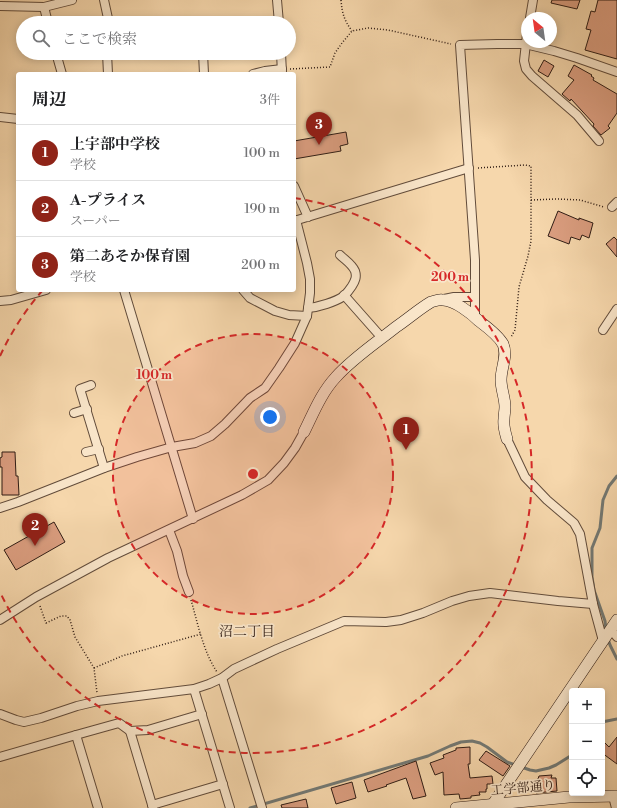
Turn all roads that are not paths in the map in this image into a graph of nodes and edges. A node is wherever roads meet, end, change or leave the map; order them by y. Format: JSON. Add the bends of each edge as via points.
{"nodes":[{"id":1,"x":72,"y":0,"type":"edge"},
{"id":2,"x":104,"y":0,"type":"edge"},
{"id":3,"x":277,"y":0,"type":"edge"},
{"id":4,"x":533,"y":0,"type":"edge"},
{"id":5,"x":0,"y":6,"type":"edge"},
{"id":6,"x":44,"y":7,"type":"junction"},
{"id":7,"x":531,"y":12,"type":"edge"},
{"id":8,"x":46,"y":16,"type":"edge"},
{"id":9,"x":107,"y":16,"type":"edge"},
{"id":10,"x":278,"y":16,"type":"edge"},
{"id":11,"x":521,"y":44,"type":"edge"},
{"id":12,"x":525,"y":48,"type":"edge"},
{"id":13,"x":542,"y":48,"type":"edge"},
{"id":14,"x":58,"y":60,"type":"edge"},
{"id":15,"x":107,"y":60,"type":"edge"},
{"id":16,"x":204,"y":60,"type":"edge"},
{"id":17,"x":281,"y":60,"type":"edge"},
{"id":18,"x":61,"y":72,"type":"edge"},
{"id":19,"x":108,"y":72,"type":"edge"},
{"id":20,"x":204,"y":72,"type":"edge"},
{"id":21,"x":261,"y":72,"type":"edge"},
{"id":22,"x":282,"y":72,"type":"edge"},
{"id":23,"x":617,"y":72,"type":"edge"},
{"id":24,"x":0,"y":117,"type":"edge"},
{"id":25,"x":16,"y":119,"type":"edge"},
{"id":26,"x":599,"y":141,"type":"dead end"},
{"id":27,"x":468,"y":168,"type":"junction"},
{"id":28,"x":296,"y":190,"type":"edge"},
{"id":29,"x":308,"y":217,"type":"junction"},
{"id":30,"x":296,"y":221,"type":"edge"},
{"id":31,"x":296,"y":224,"type":"edge"},
{"id":32,"x":340,"y":255,"type":"dead end"},
{"id":33,"x":39,"y":292,"type":"edge"},
{"id":34,"x":125,"y":292,"type":"edge"},
{"id":35,"x":245,"y":292,"type":"edge"},
{"id":36,"x":344,"y":295,"type":"junction"},
{"id":37,"x":475,"y":297,"type":"junction"},
{"id":38,"x":443,"y":300,"type":"junction"},
{"id":39,"x":0,"y":301,"type":"edge"},
{"id":40,"x":617,"y":309,"type":"edge"},
{"id":41,"x":308,"y":312,"type":"junction"},
{"id":42,"x":475,"y":317,"type":"junction"},
{"id":43,"x":603,"y":330,"type":"dead end"},
{"id":44,"x":382,"y":338,"type":"junction"},
{"id":45,"x":91,"y":385,"type":"dead end"},
{"id":46,"x":87,"y":409,"type":"junction"},
{"id":47,"x":74,"y":413,"type":"dead end"},
{"id":48,"x":304,"y":432,"type":"joint"},
{"id":49,"x":507,"y":439,"type":"joint"},
{"id":50,"x":172,"y":448,"type":"junction"},
{"id":51,"x":99,"y":449,"type":"junction"},
{"id":52,"x":86,"y":452,"type":"dead end"},
{"id":53,"x":104,"y":468,"type":"junction"},
{"id":54,"x":0,"y":508,"type":"edge"},
{"id":55,"x":193,"y":518,"type":"junction"},
{"id":56,"x":169,"y":530,"type":"junction"},
{"id":57,"x":189,"y":592,"type":"road end"},
{"id":58,"x":593,"y":604,"type":"junction"},
{"id":59,"x":0,"y":620,"type":"edge"},
{"id":60,"x":615,"y":629,"type":"edge"},
{"id":61,"x":603,"y":641,"type":"junction"},
{"id":62,"x":222,"y":678,"type":"junction"},
{"id":63,"x":194,"y":689,"type":"junction"},
{"id":64,"x":0,"y":714,"type":"edge"},
{"id":65,"x":202,"y":714,"type":"junction"},
{"id":66,"x":130,"y":731,"type":"junction"},
{"id":67,"x":76,"y":735,"type":"junction"},
{"id":68,"x":0,"y":757,"type":"edge"},
{"id":69,"x":223,"y":784,"type":"junction"},
{"id":70,"x":615,"y":796,"type":"edge"},
{"id":71,"x":493,"y":804,"type":"junction"},
{"id":72,"x":153,"y":806,"type":"edge"},
{"id":73,"x":98,"y":808,"type":"edge"},
{"id":74,"x":230,"y":808,"type":"edge"},
{"id":75,"x":262,"y":808,"type":"edge"},
{"id":76,"x":456,"y":808,"type":"edge"},
{"id":77,"x":616,"y":808,"type":"edge"}],
"edges":[{"from":1,"to":6,"type":"street"},
{"from":2,"to":9,"type":"street"},
{"from":3,"to":10,"type":"street"},
{"from":4,"to":7,"type":"street"},
{"from":5,"to":6,"type":"street"},
{"from":6,"to":8,"type":"street"},
{"from":11,"to":27,"type":"street","via":[[460,45]]},
{"from":12,"to":26,"type":"street","via":[[526,69],[577,115]]},
{"from":13,"to":23,"type":"street"},
{"from":14,"to":18,"type":"street"},
{"from":15,"to":19,"type":"street"},
{"from":16,"to":20,"type":"street"},
{"from":17,"to":22,"type":"street"},
{"from":21,"to":22,"type":"street"},
{"from":24,"to":25,"type":"street"},
{"from":27,"to":29,"type":"street"},
{"from":27,"to":37,"type":"street","via":[[475,260]]},
{"from":28,"to":29,"type":"street"},
{"from":29,"to":30,"type":"street"},
{"from":31,"to":41,"type":"street","via":[[310,279]]},
{"from":32,"to":36,"type":"street","via":[[351,265],[356,276],[356,281]]},
{"from":33,"to":39,"type":"street"},
{"from":34,"to":50,"type":"street"},
{"from":35,"to":41,"type":"street","via":[[250,298],[274,311],[289,315]]},
{"from":36,"to":41,"type":"street"},
{"from":36,"to":44,"type":"street"},
{"from":37,"to":38,"type":"street"},
{"from":37,"to":42,"type":"street"},
{"from":38,"to":42,"type":"street","via":[[457,305]]},
{"from":38,"to":44,"type":"street","via":[[426,306]]},
{"from":40,"to":43,"type":"street"},
{"from":41,"to":50,"type":"street","via":[[294,343],[265,388],[250,398],[211,436]]},
{"from":42,"to":49,"type":"street","via":[[494,333],[505,349],[501,381]]},
{"from":44,"to":48,"type":"street","via":[[335,378]]},
{"from":45,"to":46,"type":"street","via":[[80,389]]},
{"from":46,"to":47,"type":"street"},
{"from":46,"to":51,"type":"street"},
{"from":48,"to":55,"type":"street","via":[[296,448],[268,480]]},
{"from":49,"to":58,"type":"street","via":[[525,477],[574,523],[580,534]]},
{"from":50,"to":53,"type":"street"},
{"from":50,"to":55,"type":"street"},
{"from":51,"to":52,"type":"street"},
{"from":51,"to":53,"type":"street"},
{"from":53,"to":54,"type":"street"},
{"from":55,"to":56,"type":"street"},
{"from":56,"to":57,"type":"street"},
{"from":56,"to":59,"type":"street","via":[[108,558],[36,597]]},
{"from":58,"to":61,"type":"street"},
{"from":58,"to":62,"type":"street","via":[[490,593],[469,596],[401,620],[344,621],[234,669]]},
{"from":60,"to":61,"type":"street"},
{"from":61,"to":71,"type":"street"},
{"from":62,"to":63,"type":"street"},
{"from":62,"to":75,"type":"street"},
{"from":63,"to":64,"type":"street","via":[[98,700],[24,722]]},
{"from":63,"to":65,"type":"street"},
{"from":65,"to":66,"type":"street","via":[[148,730]]},
{"from":65,"to":69,"type":"street"},
{"from":66,"to":67,"type":"street","via":[[119,723]]},
{"from":66,"to":72,"type":"street"},
{"from":67,"to":68,"type":"street"},
{"from":67,"to":73,"type":"street"},
{"from":69,"to":72,"type":"street"},
{"from":69,"to":74,"type":"street"},
{"from":70,"to":71,"type":"street","name":"工学部通り","via":[[569,797]]},
{"from":70,"to":77,"type":"street"},
{"from":71,"to":76,"type":"street","name":"工学部通り"}]}
